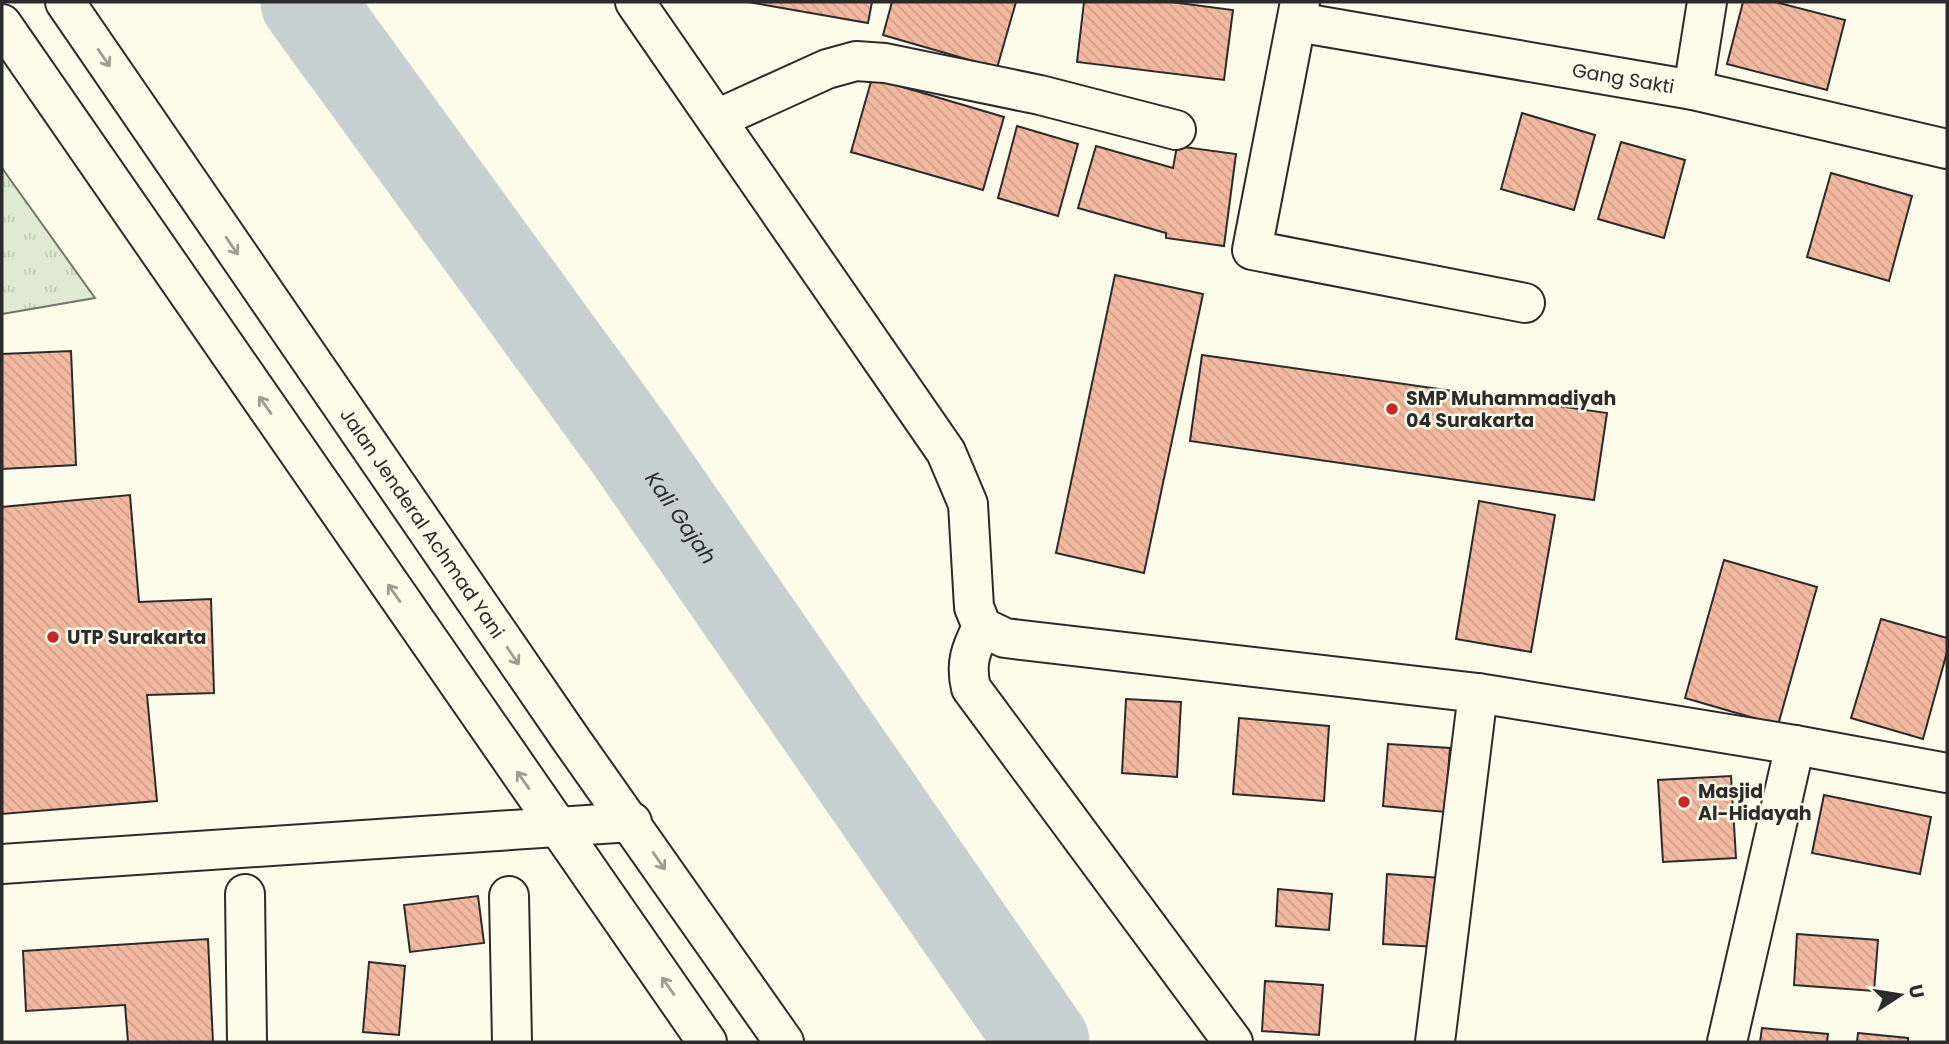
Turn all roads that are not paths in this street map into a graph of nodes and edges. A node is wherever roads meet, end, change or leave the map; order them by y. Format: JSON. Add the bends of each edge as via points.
{"nodes":[{"id":1,"x":65,"y":2,"type":"edge"},
{"id":2,"x":1707,"y":2,"type":"edge"},
{"id":3,"x":649,"y":6,"type":"edge"},
{"id":4,"x":1298,"y":12,"type":"edge"},
{"id":5,"x":2,"y":24,"type":"edge"},
{"id":6,"x":1693,"y":90,"type":"junction"},
{"id":7,"x":717,"y":119,"type":"junction"},
{"id":8,"x":1176,"y":130,"type":"dead end"},
{"id":9,"x":1947,"y":149,"type":"edge"},
{"id":10,"x":1525,"y":303,"type":"dead end"},
{"id":11,"x":982,"y":627,"type":"junction"},
{"id":12,"x":1478,"y":693,"type":"junction"},
{"id":13,"x":1794,"y":744,"type":"junction"},
{"id":14,"x":1947,"y":774,"type":"edge"},
{"id":15,"x":632,"y":822,"type":"junction"},
{"id":16,"x":556,"y":828,"type":"junction"},
{"id":17,"x":2,"y":864,"type":"edge"},
{"id":18,"x":245,"y":894,"type":"dead end"},
{"id":19,"x":509,"y":897,"type":"dead end"},
{"id":20,"x":247,"y":1042,"type":"edge"},
{"id":21,"x":512,"y":1042,"type":"edge"},
{"id":22,"x":707,"y":1042,"type":"edge"},
{"id":23,"x":783,"y":1042,"type":"edge"},
{"id":24,"x":1233,"y":1042,"type":"edge"},
{"id":25,"x":1435,"y":1042,"type":"edge"},
{"id":26,"x":1727,"y":1042,"type":"edge"}],
"edges":[{"from":1,"to":15,"type":"street","name":"Jalan Jenderal Achmad Yani","one_way":true},
{"from":2,"to":6,"type":"street"},
{"from":3,"to":7,"type":"street"},
{"from":4,"to":6,"type":"street","name":"Gang Sakti"},
{"from":4,"to":10,"type":"street","via":[[1252,250]]},
{"from":16,"to":5,"type":"street","one_way":true},
{"from":6,"to":9,"type":"street","name":"Gang Sakti"},
{"from":7,"to":8,"type":"street","via":[[856,61],[1040,95]]},
{"from":7,"to":11,"type":"street","via":[[946,452],[968,504],[974,607]]},
{"from":11,"to":12,"type":"street","via":[[1005,638]]},
{"from":11,"to":24,"type":"street","via":[[966,669],[971,688]]},
{"from":12,"to":13,"type":"street"},
{"from":12,"to":25,"type":"street"},
{"from":13,"to":14,"type":"street"},
{"from":13,"to":26,"type":"street"},
{"from":15,"to":16,"type":"street"},
{"from":15,"to":23,"type":"street","name":"Jalan Jenderal Achmad Yani","one_way":true},
{"from":16,"to":17,"type":"street"},
{"from":22,"to":16,"type":"street","one_way":true},
{"from":18,"to":20,"type":"street"},
{"from":19,"to":21,"type":"street"}]}
